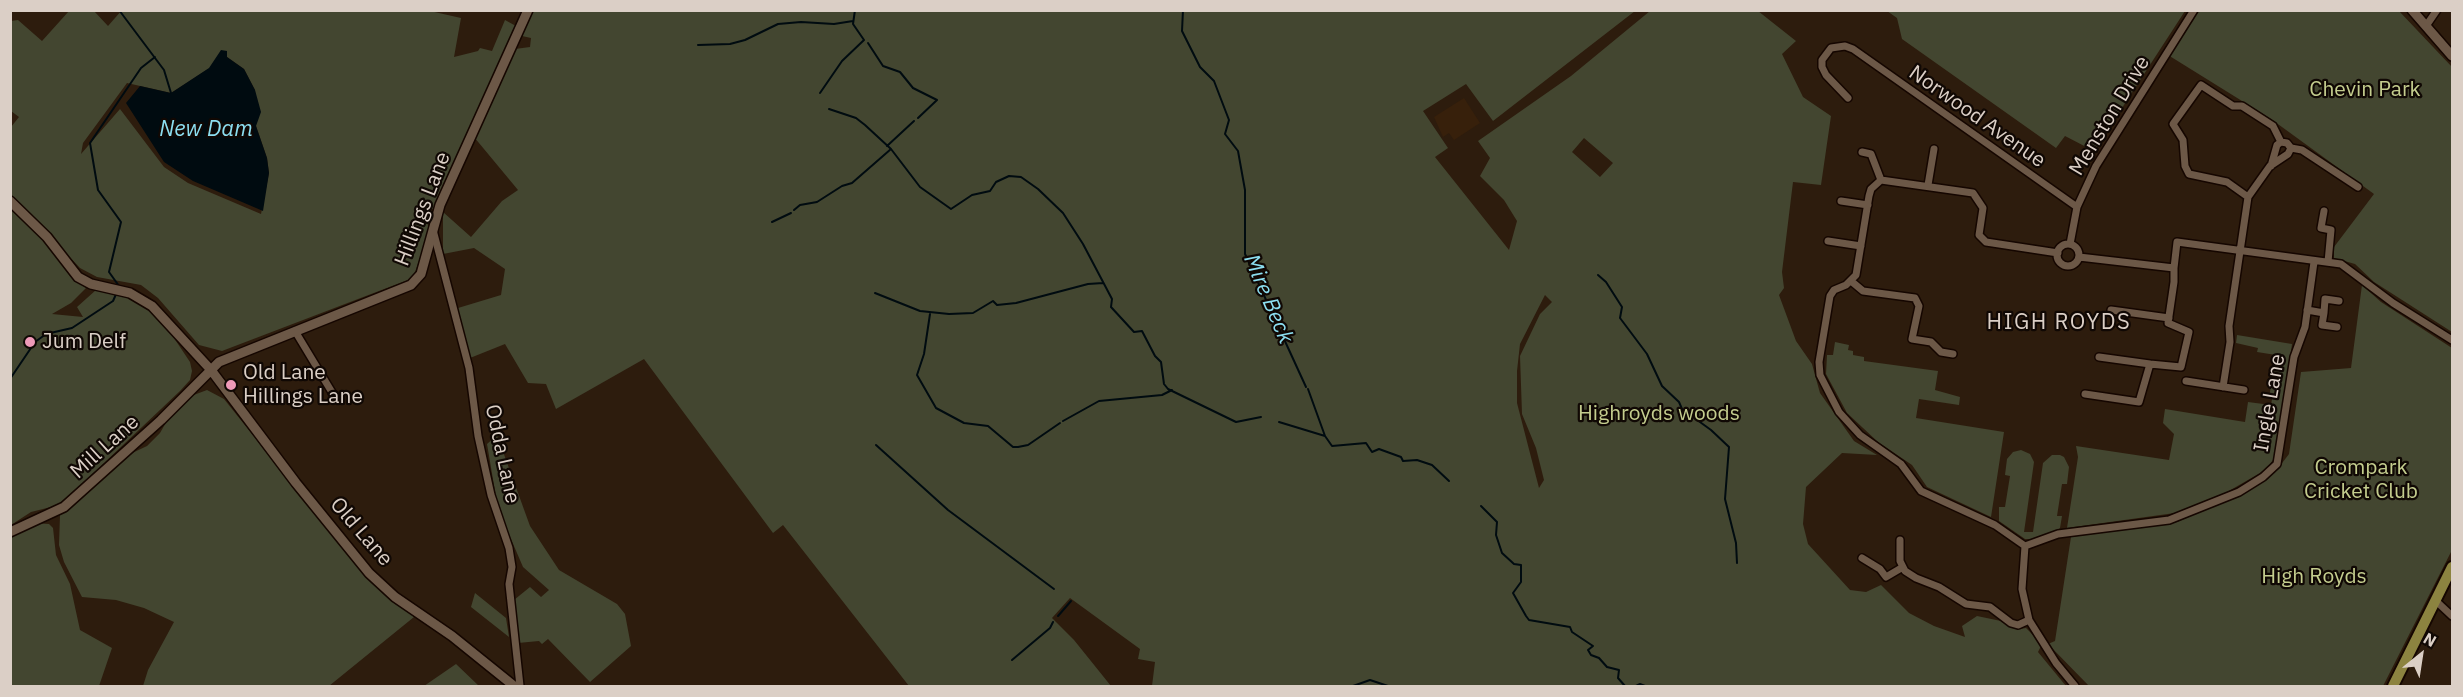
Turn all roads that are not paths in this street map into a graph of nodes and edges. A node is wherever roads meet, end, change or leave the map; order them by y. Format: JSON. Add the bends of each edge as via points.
{"nodes":[{"id":1,"x":528,"y":10,"type":"edge"},
{"id":2,"x":2194,"y":10,"type":"edge"},
{"id":3,"x":2412,"y":10,"type":"edge"},
{"id":4,"x":2437,"y":10,"type":"edge"},
{"id":5,"x":2427,"y":26,"type":"junction"},
{"id":6,"x":2452,"y":56,"type":"edge"},
{"id":7,"x":1848,"y":98,"type":"dead end"},
{"id":8,"x":2282,"y":142,"type":"junction"},
{"id":9,"x":2291,"y":148,"type":"junction"},
{"id":10,"x":1934,"y":149,"type":"dead end"},
{"id":11,"x":1862,"y":153,"type":"dead end"},
{"id":12,"x":2271,"y":166,"type":"junction"},
{"id":13,"x":1881,"y":180,"type":"junction"},
{"id":14,"x":1928,"y":185,"type":"junction"},
{"id":15,"x":2358,"y":187,"type":"dead end"},
{"id":16,"x":2248,"y":197,"type":"junction"},
{"id":17,"x":10,"y":201,"type":"edge"},
{"id":18,"x":1841,"y":201,"type":"dead end"},
{"id":19,"x":1868,"y":205,"type":"junction"},
{"id":20,"x":2078,"y":207,"type":"junction"},
{"id":21,"x":2324,"y":211,"type":"dead end"},
{"id":22,"x":433,"y":230,"type":"junction"},
{"id":23,"x":1828,"y":241,"type":"dead end"},
{"id":24,"x":2070,"y":244,"type":"junction"},
{"id":25,"x":1862,"y":246,"type":"junction"},
{"id":26,"x":2239,"y":251,"type":"junction"},
{"id":27,"x":2058,"y":253,"type":"junction"},
{"id":28,"x":2079,"y":257,"type":"junction"},
{"id":29,"x":2314,"y":262,"type":"junction"},
{"id":30,"x":2328,"y":262,"type":"junction"},
{"id":31,"x":2174,"y":268,"type":"junction"},
{"id":32,"x":1851,"y":281,"type":"junction"},
{"id":33,"x":2339,"y":301,"type":"dead end"},
{"id":34,"x":2111,"y":310,"type":"dead end"},
{"id":35,"x":2307,"y":310,"type":"junction"},
{"id":36,"x":2324,"y":313,"type":"junction"},
{"id":37,"x":2169,"y":318,"type":"junction"},
{"id":38,"x":2337,"y":327,"type":"dead end"},
{"id":39,"x":295,"y":331,"type":"junction"},
{"id":40,"x":2452,"y":340,"type":"edge"},
{"id":41,"x":1953,"y":354,"type":"dead end"},
{"id":42,"x":2099,"y":357,"type":"dead end"},
{"id":43,"x":2150,"y":364,"type":"junction"},
{"id":44,"x":211,"y":370,"type":"junction"},
{"id":45,"x":2186,"y":381,"type":"dead end"},
{"id":46,"x":2223,"y":387,"type":"junction"},
{"id":47,"x":2244,"y":390,"type":"dead end"},
{"id":48,"x":333,"y":394,"type":"dead end"},
{"id":49,"x":2085,"y":394,"type":"dead end"},
{"id":50,"x":10,"y":532,"type":"edge"},
{"id":51,"x":1900,"y":540,"type":"dead end"},
{"id":52,"x":2025,"y":546,"type":"junction"},
{"id":53,"x":1862,"y":558,"type":"dead end"},
{"id":54,"x":1903,"y":567,"type":"junction"},
{"id":55,"x":2452,"y":567,"type":"edge"},
{"id":56,"x":2436,"y":601,"type":"junction"},
{"id":57,"x":2452,"y":616,"type":"edge"},
{"id":58,"x":2029,"y":620,"type":"junction"},
{"id":59,"x":514,"y":687,"type":"edge"},
{"id":60,"x":520,"y":687,"type":"edge"},
{"id":61,"x":2074,"y":687,"type":"edge"},
{"id":62,"x":2392,"y":687,"type":"edge"}],
"edges":[{"from":1,"to":22,"type":"street","name":"Hillings Lane","via":[[440,205]]},
{"from":2,"to":20,"type":"street","name":"Menston Drive","via":[[2096,166]]},
{"from":3,"to":5,"type":"street"},
{"from":4,"to":5,"type":"street"},
{"from":5,"to":6,"type":"street"},
{"from":7,"to":20,"type":"street","name":"Norwood Avenue","via":[[1822,67],[1831,48],[1853,49]]},
{"from":8,"to":9,"type":"street"},
{"from":8,"to":12,"type":"street","via":[[2273,151]]},
{"from":8,"to":16,"type":"street","via":[[2273,126],[2200,85],[2173,124],[2182,140],[2189,174],[2227,182]]},
{"from":9,"to":12,"type":"street"},
{"from":9,"to":15,"type":"street","via":[[2302,150]]},
{"from":10,"to":14,"type":"street"},
{"from":11,"to":13,"type":"street","via":[[1871,154]]},
{"from":12,"to":16,"type":"street"},
{"from":13,"to":14,"type":"street"},
{"from":13,"to":19,"type":"street","via":[[1872,189]]},
{"from":14,"to":27,"type":"street","via":[[1966,190],[1978,196],[1983,208],[1979,235],[1986,242]]},
{"from":16,"to":26,"type":"street"},
{"from":17,"to":44,"type":"street","name":"Old Lane","via":[[47,237],[78,277],[141,298]]},
{"from":18,"to":19,"type":"street"},
{"from":19,"to":25,"type":"street"},
{"from":20,"to":24,"type":"street","name":"Menston Drive"},
{"from":21,"to":30,"type":"street","via":[[2321,228],[2331,230]]},
{"from":22,"to":39,"type":"street","name":"Hillings Lane","via":[[421,274],[411,285]]},
{"from":22,"to":60,"type":"street","name":"Odda Lane","via":[[469,368],[490,488],[509,548]]},
{"from":23,"to":25,"type":"street"},
{"from":24,"to":27,"type":"street"},
{"from":24,"to":28,"type":"street"},
{"from":25,"to":32,"type":"street"},
{"from":26,"to":29,"type":"street"},
{"from":26,"to":31,"type":"street","via":[[2177,242]]},
{"from":26,"to":46,"type":"street"},
{"from":27,"to":28,"type":"street","via":[[2065,265],[2073,264]]},
{"from":28,"to":31,"type":"street"},
{"from":29,"to":30,"type":"street"},
{"from":29,"to":35,"type":"street","name":"Ingle Lane"},
{"from":30,"to":40,"type":"street","via":[[2348,267],[2393,303]]},
{"from":31,"to":37,"type":"street"},
{"from":32,"to":41,"type":"street","via":[[1863,291],[1915,298],[1919,306],[1912,339],[1931,342],[1941,352]]},
{"from":32,"to":52,"type":"street","via":[[1830,296],[1819,363],[1827,392],[1846,421],[1909,473],[1930,497],[1995,525]]},
{"from":33,"to":36,"type":"street","via":[[2325,299]]},
{"from":34,"to":37,"type":"street"},
{"from":35,"to":36,"type":"street"},
{"from":35,"to":52,"type":"street","name":"Ingle Lane","via":[[2294,357],[2279,459],[2263,477],[2239,492],[2169,520],[2058,534]]},
{"from":36,"to":38,"type":"street","via":[[2322,325]]},
{"from":37,"to":43,"type":"street","via":[[2171,327],[2189,332],[2184,363],[2178,367]]},
{"from":39,"to":44,"type":"street","name":"Hillings Lane","via":[[230,357]]},
{"from":39,"to":48,"type":"street"},
{"from":42,"to":43,"type":"street"},
{"from":43,"to":49,"type":"street","via":[[2139,402]]},
{"from":44,"to":50,"type":"street","name":"Mill Lane","via":[[64,507]]},
{"from":44,"to":59,"type":"street","name":"Old Lane","via":[[369,573]]},
{"from":45,"to":46,"type":"street"},
{"from":46,"to":47,"type":"street"},
{"from":51,"to":54,"type":"street"},
{"from":52,"to":58,"type":"street","via":[[2022,589]]},
{"from":53,"to":54,"type":"street","via":[[1881,569],[1886,577]]},
{"from":54,"to":58,"type":"street","via":[[1966,604],[1990,607],[2018,625]]},
{"from":55,"to":56,"type":"main road"},
{"from":56,"to":57,"type":"street"},
{"from":56,"to":62,"type":"main road"},
{"from":58,"to":61,"type":"street"}]}
